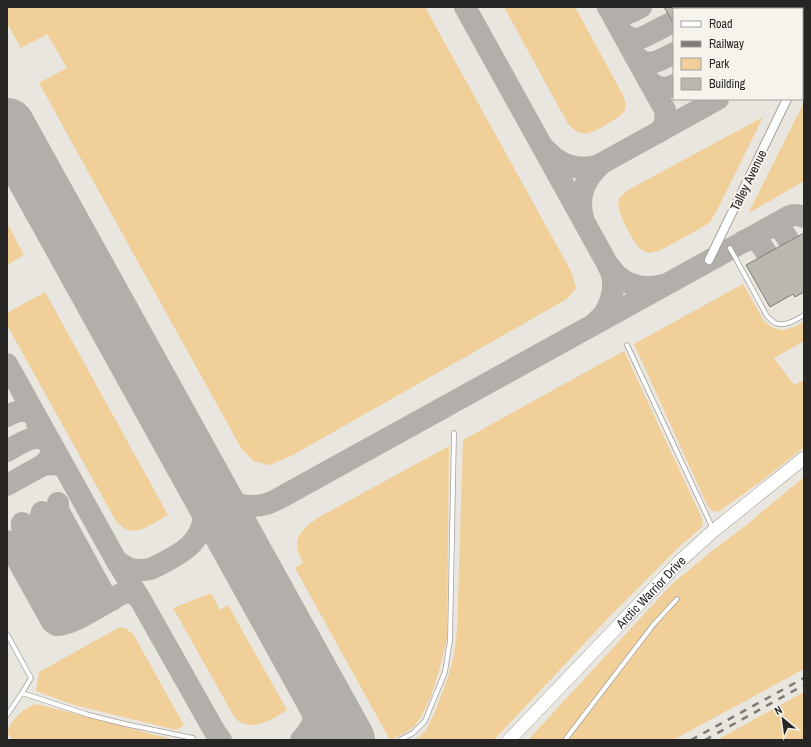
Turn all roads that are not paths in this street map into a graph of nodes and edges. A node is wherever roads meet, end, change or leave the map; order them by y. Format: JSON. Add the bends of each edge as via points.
{"nodes":[{"id":1,"x":788,"y":100,"type":"edge"},
{"id":2,"x":730,"y":248,"type":"dead end"},
{"id":3,"x":708,"y":260,"type":"dead end"},
{"id":4,"x":804,"y":315,"type":"edge"},
{"id":5,"x":627,"y":344,"type":"dead end"},
{"id":6,"x":454,"y":433,"type":"dead end"},
{"id":7,"x":804,"y":458,"type":"edge"},
{"id":8,"x":714,"y":530,"type":"junction"},
{"id":9,"x":677,"y":599,"type":"dead end"},
{"id":10,"x":7,"y":634,"type":"edge"},
{"id":11,"x":22,"y":693,"type":"junction"},
{"id":12,"x":7,"y":715,"type":"edge"},
{"id":13,"x":193,"y":738,"type":"dead end"},
{"id":14,"x":400,"y":740,"type":"edge"},
{"id":15,"x":509,"y":740,"type":"edge"},
{"id":16,"x":565,"y":740,"type":"edge"}],
"edges":[{"from":1,"to":3,"type":"street","name":"Talley Avenue"},
{"from":2,"to":4,"type":"lane","via":[[767,316],[774,322],[783,324]]},
{"from":5,"to":8,"type":"lane"},
{"from":6,"to":14,"type":"lane","via":[[450,640],[445,672],[425,720],[413,733]]},
{"from":7,"to":8,"type":"main road","name":"Arctic Warrior Drive"},
{"from":8,"to":15,"type":"main road","name":"Arctic Warrior Drive","via":[[680,561]]},
{"from":9,"to":16,"type":"lane","via":[[654,624]]},
{"from":10,"to":11,"type":"lane","via":[[31,678]]},
{"from":11,"to":12,"type":"lane"},
{"from":11,"to":13,"type":"lane","via":[[89,715]]}]}
